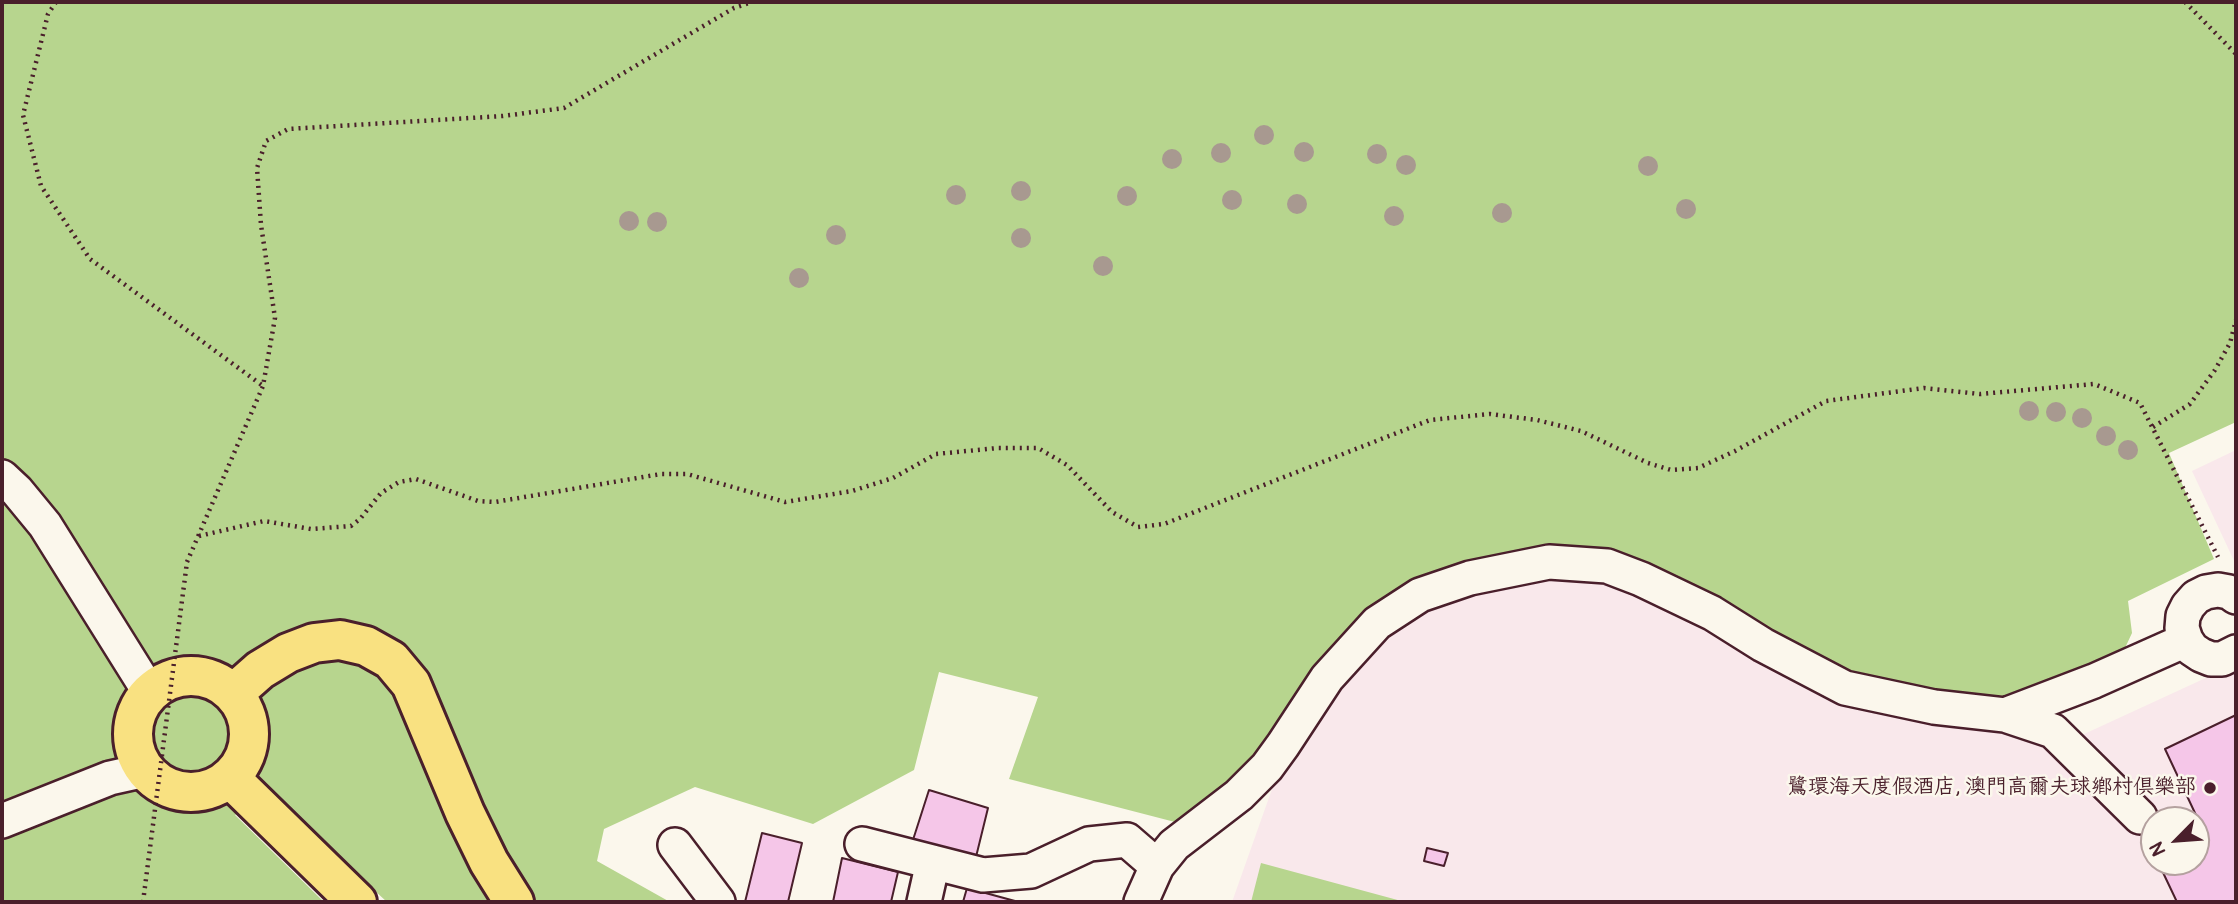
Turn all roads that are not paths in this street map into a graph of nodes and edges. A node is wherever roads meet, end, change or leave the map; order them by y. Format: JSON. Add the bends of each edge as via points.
{"nodes":[{"id":1,"x":2,"y":477,"type":"edge"},
{"id":2,"x":2236,"y":597,"type":"edge"},
{"id":3,"x":2186,"y":640,"type":"junction"},
{"id":4,"x":2236,"y":652,"type":"edge"},
{"id":5,"x":234,"y":692,"type":"junction"},
{"id":6,"x":150,"y":693,"type":"junction"},
{"id":7,"x":2005,"y":715,"type":"junction"},
{"id":8,"x":142,"y":759,"type":"junction"},
{"id":9,"x":230,"y":778,"type":"junction"},
{"id":10,"x":2140,"y":817,"type":"dead end"},
{"id":11,"x":2,"y":821,"type":"edge"},
{"id":12,"x":863,"y":844,"type":"dead end"},
{"id":13,"x":675,"y":845,"type":"dead end"},
{"id":14,"x":933,"y":862,"type":"junction"},
{"id":15,"x":1157,"y":866,"type":"junction"},
{"id":16,"x":357,"y":902,"type":"edge"},
{"id":17,"x":514,"y":902,"type":"edge"},
{"id":18,"x":718,"y":902,"type":"edge"},
{"id":19,"x":923,"y":902,"type":"edge"},
{"id":20,"x":1141,"y":902,"type":"edge"}],
"edges":[{"from":1,"to":6,"type":"street","via":[[44,525]]},
{"from":2,"to":3,"type":"street","via":[[2218,590],[2196,597],[2183,616]]},
{"from":3,"to":4,"type":"street","via":[[2192,649],[2211,659]]},
{"from":3,"to":7,"type":"street"},
{"from":5,"to":6,"type":"main road","via":[[208,678],[192,676],[162,684]]},
{"from":5,"to":9,"type":"main road","via":[[243,707],[249,737],[246,752]]},
{"from":5,"to":17,"type":"main road","via":[[260,670],[314,643],[340,640],[366,646],[391,660],[411,684],[465,813]]},
{"from":6,"to":8,"type":"main road","via":[[135,718]]},
{"from":7,"to":10,"type":"street","via":[[2053,732]]},
{"from":7,"to":15,"type":"street","via":[[1934,707],[1845,688],[1641,579],[1607,566],[1549,562],[1420,595],[1377,623],[1327,678],[1267,767],[1174,845]]},
{"from":8,"to":9,"type":"main road","via":[[163,785],[180,791],[198,792]]},
{"from":8,"to":11,"type":"street","via":[[128,760],[110,778]]},
{"from":9,"to":16,"type":"main road"},
{"from":12,"to":14,"type":"street"},
{"from":13,"to":18,"type":"street"},
{"from":14,"to":15,"type":"street","via":[[983,875],[1031,871],[1089,844],[1127,840]]},
{"from":14,"to":19,"type":"street"},
{"from":15,"to":20,"type":"street"}]}
